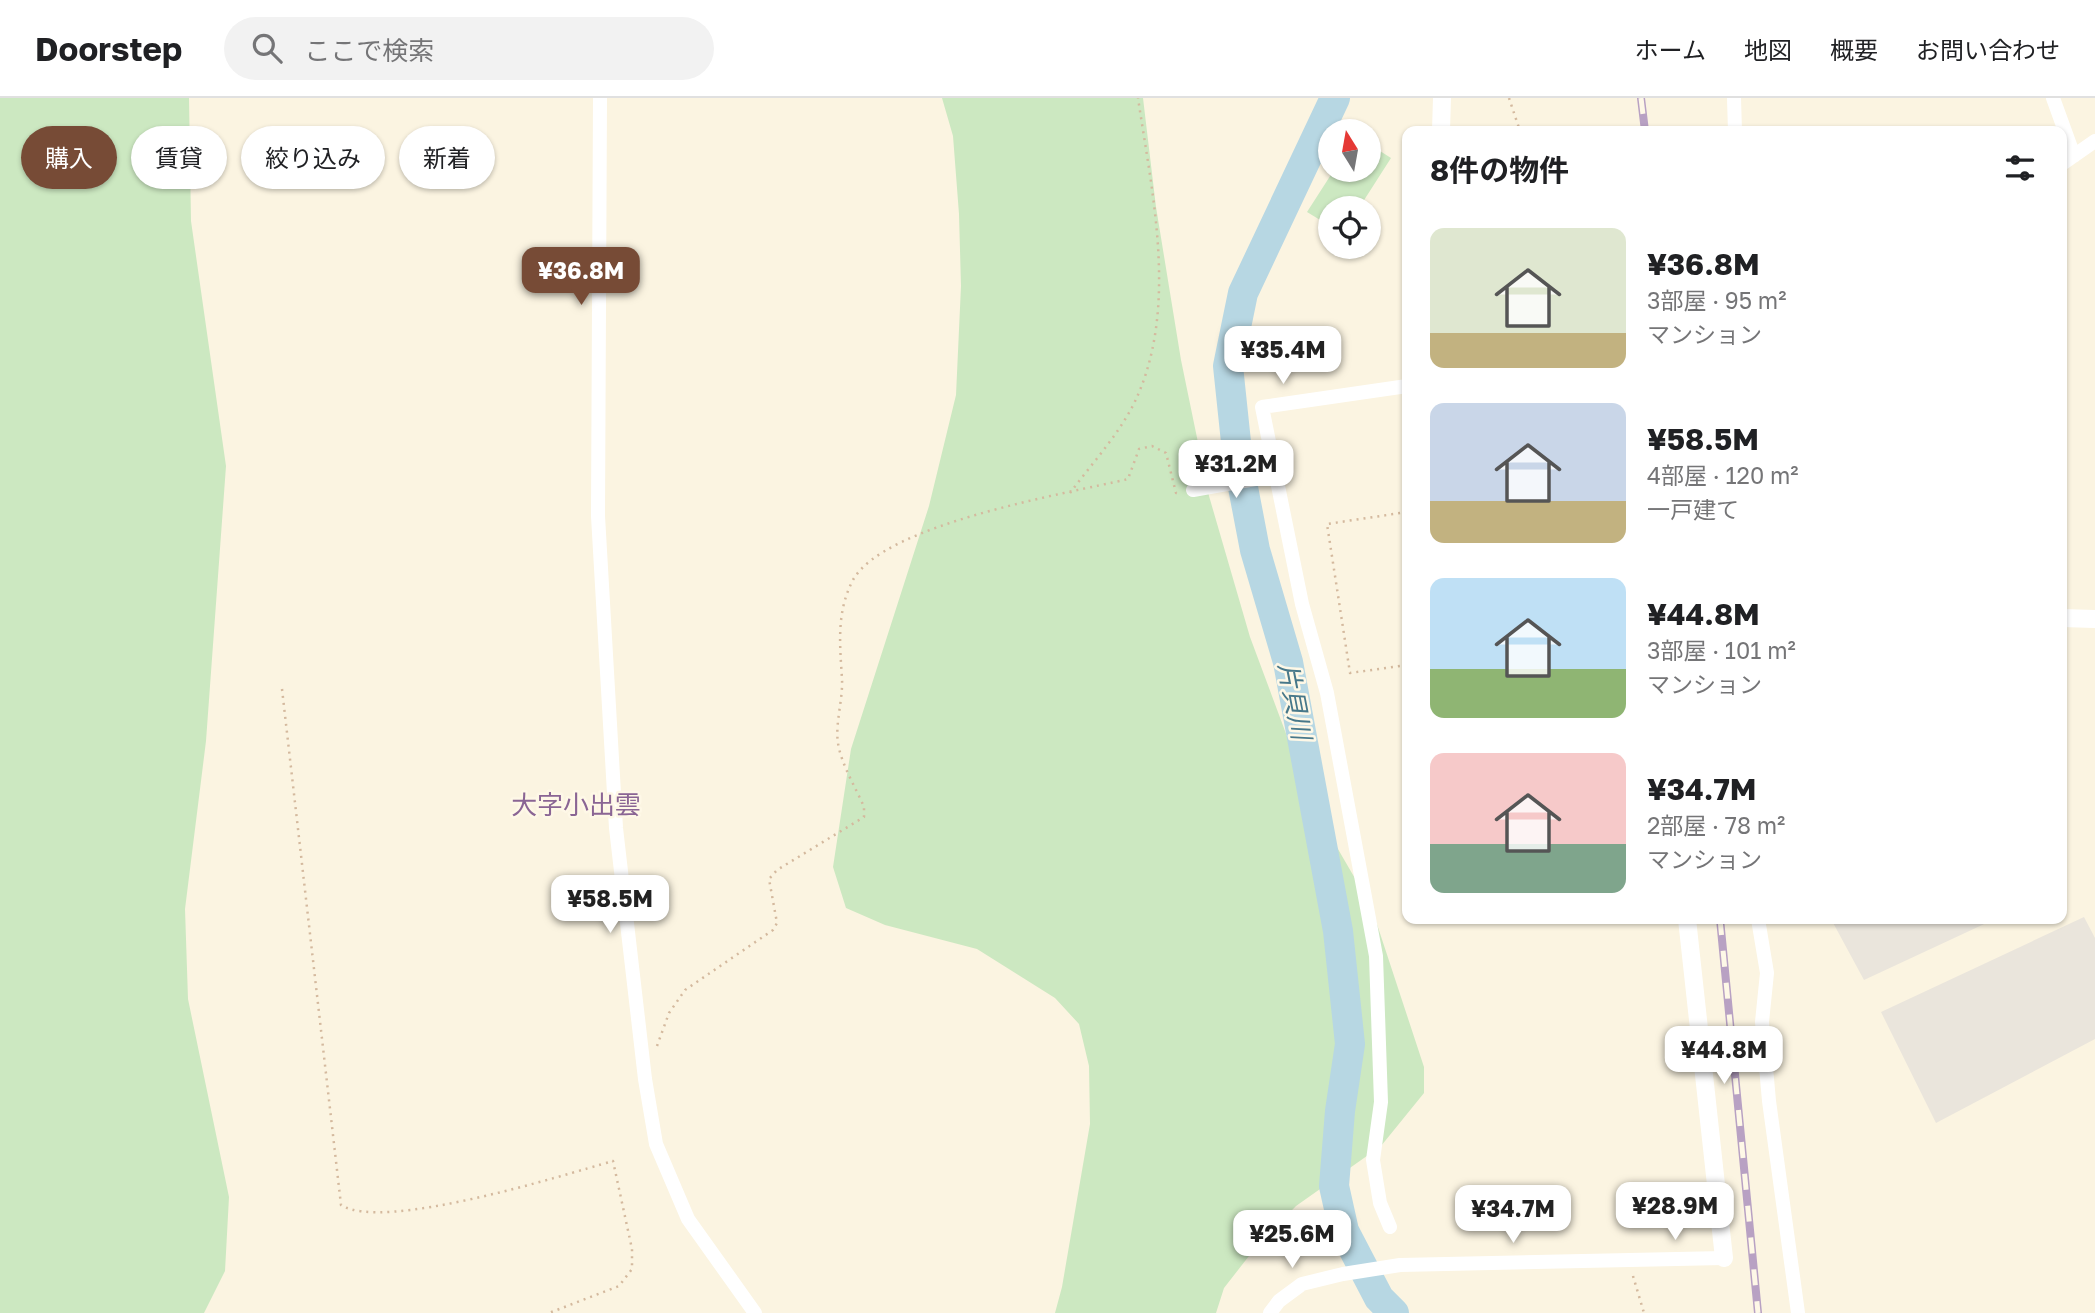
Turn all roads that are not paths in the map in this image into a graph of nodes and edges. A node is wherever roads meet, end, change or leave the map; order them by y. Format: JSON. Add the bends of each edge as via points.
{"nodes":[{"id":1,"x":600,"y":98,"type":"edge"},
{"id":2,"x":1442,"y":98,"type":"edge"},
{"id":3,"x":1734,"y":98,"type":"edge"},
{"id":4,"x":2053,"y":98,"type":"edge"},
{"id":5,"x":1441,"y":126,"type":"edge"},
{"id":6,"x":1735,"y":126,"type":"edge"},
{"id":7,"x":2060,"y":126,"type":"edge"},
{"id":8,"x":2095,"y":141,"type":"edge"},
{"id":9,"x":2068,"y":160,"type":"edge"},
{"id":10,"x":1402,"y":387,"type":"edge"},
{"id":11,"x":1273,"y":476,"type":"junction"},
{"id":12,"x":1193,"y":490,"type":"road end"},
{"id":13,"x":2067,"y":618,"type":"edge"},
{"id":14,"x":2095,"y":619,"type":"edge"},
{"id":15,"x":1688,"y":924,"type":"edge"},
{"id":16,"x":1759,"y":924,"type":"edge"},
{"id":17,"x":1390,"y":1227,"type":"dead end"},
{"id":18,"x":1724,"y":1258,"type":"joint"},
{"id":19,"x":755,"y":1313,"type":"edge"},
{"id":20,"x":1270,"y":1313,"type":"edge"},
{"id":21,"x":1798,"y":1313,"type":"edge"}],
"edges":[{"from":1,"to":19,"type":"street","via":[[598,516],[616,828],[645,1079],[656,1144],[688,1219]]},
{"from":2,"to":5,"type":"street"},
{"from":3,"to":6,"type":"street"},
{"from":4,"to":7,"type":"street"},
{"from":8,"to":9,"type":"street"},
{"from":10,"to":11,"type":"street","via":[[1262,407]]},
{"from":11,"to":12,"type":"street"},
{"from":11,"to":17,"type":"street","via":[[1301,604],[1327,693],[1376,956],[1381,1102],[1373,1160],[1380,1203]]},
{"from":13,"to":14,"type":"street"},
{"from":15,"to":18,"type":"street"},
{"from":16,"to":21,"type":"street","via":[[1767,973],[1762,1022],[1769,1101]]},
{"from":18,"to":20,"type":"street","via":[[1400,1265],[1302,1284]]}]}
